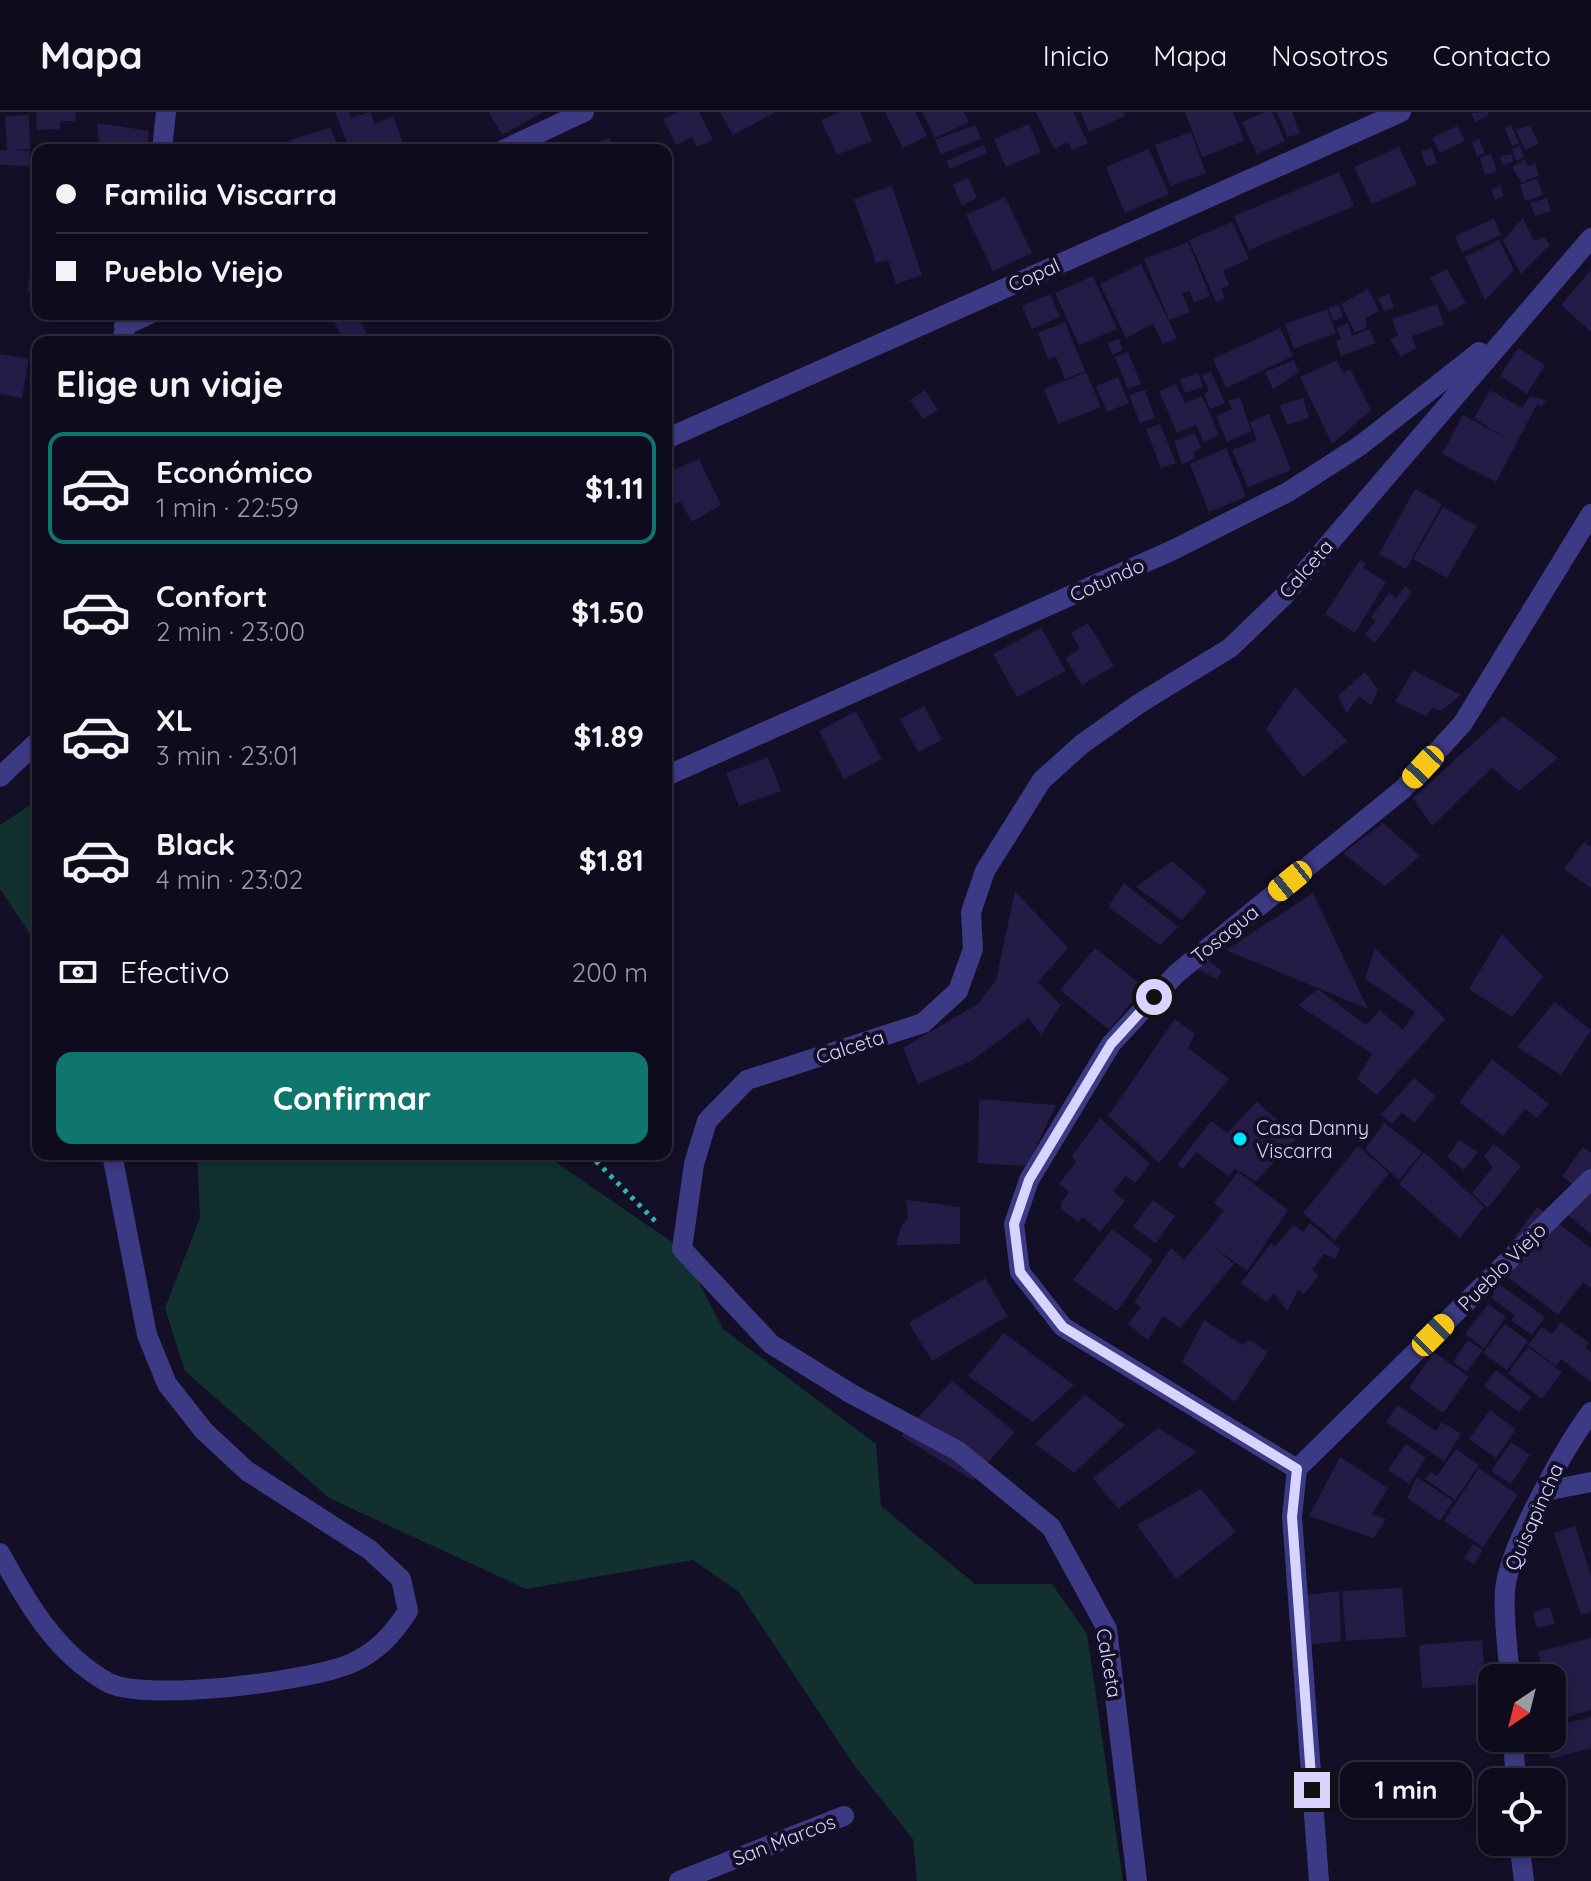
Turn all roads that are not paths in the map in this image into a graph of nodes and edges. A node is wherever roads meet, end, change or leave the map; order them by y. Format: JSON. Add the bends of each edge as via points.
{"nodes":[{"id":1,"x":166,"y":112,"type":"edge"},
{"id":2,"x":584,"y":112,"type":"edge"},
{"id":3,"x":1401,"y":112,"type":"edge"},
{"id":4,"x":163,"y":144,"type":"edge"},
{"id":5,"x":516,"y":144,"type":"edge"},
{"id":6,"x":1591,"y":238,"type":"edge"},
{"id":7,"x":1514,"y":324,"type":"junction"},
{"id":8,"x":672,"y":436,"type":"edge"},
{"id":9,"x":1591,"y":514,"type":"edge"},
{"id":10,"x":32,"y":747,"type":"edge"},
{"id":11,"x":672,"y":773,"type":"edge"},
{"id":12,"x":0,"y":777,"type":"edge"},
{"id":13,"x":113,"y":1160,"type":"edge"},
{"id":14,"x":1591,"y":1179,"type":"edge"},
{"id":15,"x":1591,"y":1412,"type":"edge"},
{"id":16,"x":1297,"y":1469,"type":"junction"},
{"id":17,"x":1591,"y":1482,"type":"edge"},
{"id":18,"x":1545,"y":1491,"type":"junction"},
{"id":19,"x":0,"y":1553,"type":"edge"},
{"id":20,"x":1509,"y":1664,"type":"edge"},
{"id":21,"x":844,"y":1816,"type":"dead end"},
{"id":22,"x":1521,"y":1856,"type":"edge"},
{"id":23,"x":679,"y":1881,"type":"edge"},
{"id":24,"x":1137,"y":1881,"type":"edge"},
{"id":25,"x":1319,"y":1881,"type":"edge"},
{"id":26,"x":1524,"y":1881,"type":"edge"}],
"edges":[{"from":1,"to":4,"type":"street"},
{"from":2,"to":5,"type":"street"},
{"from":3,"to":8,"type":"street","name":"Copal"},
{"from":6,"to":7,"type":"street","name":"Calceta"},
{"from":7,"to":11,"type":"street","name":"Cotundo","via":[[1361,445],[1288,492],[1173,550]]},
{"from":7,"to":24,"type":"street","name":"Calceta","via":[[1284,596],[1241,638],[1082,744],[1042,780],[985,871],[971,912],[973,949],[958,991],[923,1023],[747,1080],[707,1121],[694,1164],[682,1249],[771,1344],[958,1451],[1051,1527],[1107,1629]]},
{"from":9,"to":16,"type":"street","name":"Tosagua","via":[[1463,723],[1403,789],[1176,974],[1111,1044],[1029,1180],[1014,1224],[1020,1272],[1063,1327]]},
{"from":10,"to":12,"type":"street"},
{"from":13,"to":19,"type":"street","via":[[147,1335],[167,1384],[204,1431],[247,1471],[370,1550],[401,1579],[408,1611],[389,1640],[351,1664],[253,1684],[172,1693],[109,1684],[68,1655],[30,1607]]},
{"from":14,"to":16,"type":"street","name":"Pueblo Viejo"},
{"from":15,"to":18,"type":"street","name":"Quisapincha","via":[[1567,1443]]},
{"from":16,"to":25,"type":"street","via":[[1292,1517]]},
{"from":17,"to":18,"type":"street"},
{"from":18,"to":20,"type":"street","name":"Quisapincha","via":[[1511,1558],[1505,1590]]},
{"from":21,"to":23,"type":"street","name":"San Marcos"},
{"from":22,"to":26,"type":"street"}]}
